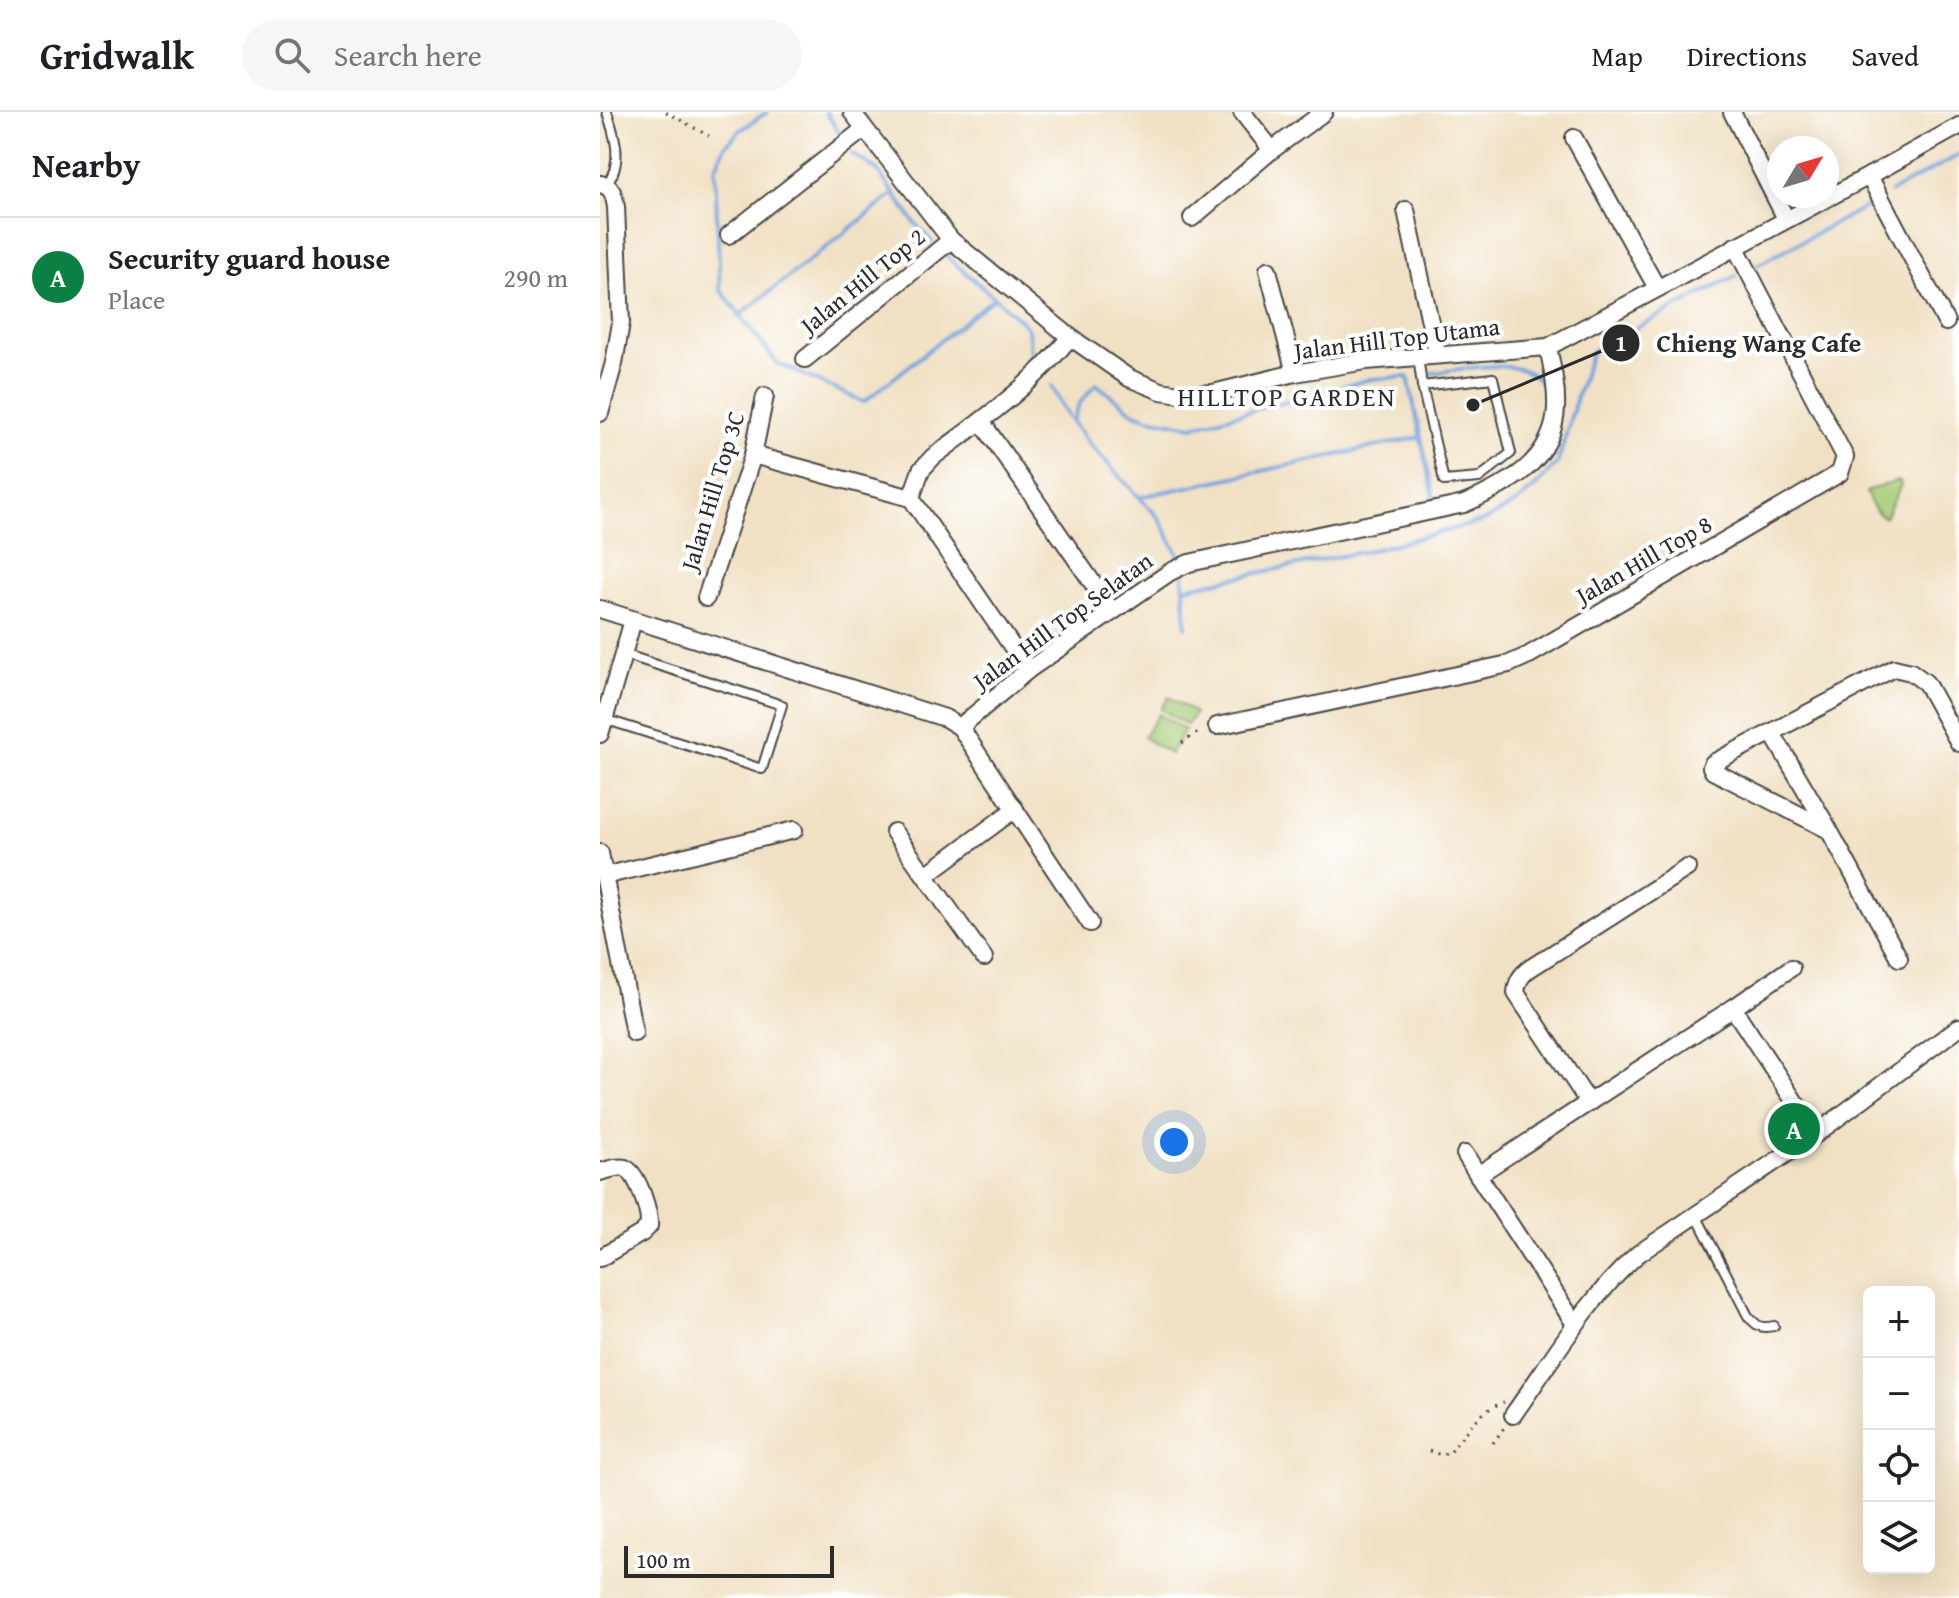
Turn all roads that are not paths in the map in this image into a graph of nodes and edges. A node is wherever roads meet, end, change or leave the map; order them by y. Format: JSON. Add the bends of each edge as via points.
{"nodes":[{"id":1,"x":607,"y":112,"type":"edge"},
{"id":2,"x":852,"y":112,"type":"edge"},
{"id":3,"x":1242,"y":112,"type":"edge"},
{"id":4,"x":1324,"y":112,"type":"edge"},
{"id":5,"x":1732,"y":112,"type":"edge"},
{"id":6,"x":1959,"y":126,"type":"edge"},
{"id":7,"x":864,"y":129,"type":"junction"},
{"id":8,"x":1574,"y":138,"type":"dead end"},
{"id":9,"x":1272,"y":150,"type":"junction"},
{"id":10,"x":1869,"y":176,"type":"junction"},
{"id":11,"x":603,"y":185,"type":"edge"},
{"id":12,"x":1406,"y":210,"type":"dead end"},
{"id":13,"x":1192,"y":218,"type":"dead end"},
{"id":14,"x":1786,"y":219,"type":"junction"},
{"id":15,"x":729,"y":235,"type":"dead end"},
{"id":16,"x":951,"y":240,"type":"junction"},
{"id":17,"x":1735,"y":246,"type":"junction"},
{"id":18,"x":1268,"y":270,"type":"dead end"},
{"id":19,"x":1657,"y":288,"type":"junction"},
{"id":20,"x":1946,"y":322,"type":"dead end"},
{"id":21,"x":1070,"y":337,"type":"junction"},
{"id":22,"x":1548,"y":347,"type":"junction"},
{"id":23,"x":1437,"y":354,"type":"junction"},
{"id":24,"x":1418,"y":356,"type":"junction"},
{"id":25,"x":805,"y":359,"type":"dead end"},
{"id":26,"x":1295,"y":373,"type":"junction"},
{"id":27,"x":1422,"y":386,"type":"junction"},
{"id":28,"x":765,"y":396,"type":"dead end"},
{"id":29,"x":600,"y":413,"type":"edge"},
{"id":30,"x":981,"y":421,"type":"junction"},
{"id":31,"x":1511,"y":453,"type":"junction"},
{"id":32,"x":753,"y":455,"type":"junction"},
{"id":33,"x":1529,"y":466,"type":"junction"},
{"id":34,"x":911,"y":498,"type":"junction"},
{"id":35,"x":706,"y":598,"type":"dead end"},
{"id":36,"x":600,"y":609,"type":"edge"},
{"id":37,"x":1112,"y":611,"type":"junction"},
{"id":38,"x":633,"y":620,"type":"junction"},
{"id":39,"x":623,"y":654,"type":"junction"},
{"id":40,"x":1028,"y":670,"type":"junction"},
{"id":41,"x":602,"y":726,"type":"edge"},
{"id":42,"x":1217,"y":726,"type":"road end"},
{"id":43,"x":960,"y":727,"type":"junction"},
{"id":44,"x":1772,"y":733,"type":"junction"},
{"id":45,"x":1959,"y":743,"type":"edge"},
{"id":46,"x":1015,"y":809,"type":"junction"},
{"id":47,"x":794,"y":830,"type":"dead end"},
{"id":48,"x":1829,"y":830,"type":"junction"},
{"id":49,"x":894,"y":832,"type":"dead end"},
{"id":50,"x":600,"y":853,"type":"edge"},
{"id":51,"x":1687,"y":868,"type":"dead end"},
{"id":52,"x":926,"y":875,"type":"junction"},
{"id":53,"x":604,"y":876,"type":"junction"},
{"id":54,"x":1090,"y":923,"type":"dead end"},
{"id":55,"x":984,"y":958,"type":"dead end"},
{"id":56,"x":1899,"y":958,"type":"dead end"},
{"id":57,"x":1791,"y":968,"type":"dead end"},
{"id":58,"x":1733,"y":1008,"type":"junction"},
{"id":59,"x":1959,"y":1027,"type":"edge"},
{"id":60,"x":634,"y":1033,"type":"dead end"},
{"id":61,"x":1589,"y":1103,"type":"junction"},
{"id":62,"x":1816,"y":1134,"type":"junction"},
{"id":63,"x":1465,"y":1154,"type":"dead end"},
{"id":64,"x":600,"y":1172,"type":"edge"},
{"id":65,"x":1478,"y":1175,"type":"junction"},
{"id":66,"x":1696,"y":1215,"type":"junction"},
{"id":67,"x":600,"y":1258,"type":"edge"},
{"id":68,"x":1575,"y":1324,"type":"junction"},
{"id":69,"x":1774,"y":1326,"type":"dead end"},
{"id":70,"x":1516,"y":1410,"type":"road end"}],
"edges":[{"from":1,"to":11,"type":"lane","via":[[617,155],[614,176]]},
{"from":2,"to":7,"type":"street","name":"Jalan Hill Top Utama"},
{"from":3,"to":9,"type":"street"},
{"from":4,"to":9,"type":"street"},
{"from":5,"to":14,"type":"street"},
{"from":6,"to":10,"type":"street","name":"Jalan Hill Top Utama"},
{"from":7,"to":15,"type":"street"},
{"from":7,"to":16,"type":"street","name":"Jalan Hill Top Utama"},
{"from":8,"to":19,"type":"street"},
{"from":9,"to":13,"type":"street"},
{"from":10,"to":14,"type":"street","name":"Jalan Hill Top Utama"},
{"from":10,"to":20,"type":"street"},
{"from":11,"to":29,"type":"street","via":[[613,193],[616,207],[621,323]]},
{"from":12,"to":23,"type":"street"},
{"from":14,"to":17,"type":"street","name":"Jalan Hill Top Utama"},
{"from":16,"to":21,"type":"street","name":"Jalan Hill Top Utama"},
{"from":16,"to":25,"type":"street","name":"Jalan Hill Top 2"},
{"from":17,"to":19,"type":"street","name":"Jalan Hill Top Utama"},
{"from":17,"to":42,"type":"street","name":"Jalan Hill Top 8","via":[[1845,457],[1840,473],[1509,664]]},
{"from":18,"to":26,"type":"street"},
{"from":19,"to":22,"type":"street","name":"Jalan Hill Top Utama"},
{"from":21,"to":26,"type":"street","name":"Jalan Hill Top Utama","via":[[1129,378],[1161,391],[1213,393]]},
{"from":21,"to":30,"type":"street","via":[[1028,383]]},
{"from":22,"to":23,"type":"street","name":"Jalan Hill Top Utama"},
{"from":22,"to":33,"type":"street","name":"Jalan Hill Top Selatan","via":[[1557,409],[1551,436]]},
{"from":23,"to":24,"type":"street","name":"Jalan Hill Top Utama"},
{"from":24,"to":26,"type":"street","name":"Jalan Hill Top Utama"},
{"from":24,"to":27,"type":"lane"},
{"from":27,"to":31,"type":"lane","via":[[1493,378]]},
{"from":27,"to":31,"type":"lane","via":[[1444,481],[1479,478]]},
{"from":28,"to":32,"type":"street","name":"Jalan Hill Top 3C"},
{"from":30,"to":34,"type":"street","via":[[921,470]]},
{"from":30,"to":37,"type":"street"},
{"from":31,"to":33,"type":"lane"},
{"from":32,"to":34,"type":"street"},
{"from":32,"to":35,"type":"street","name":"Jalan Hill Top 3C"},
{"from":33,"to":37,"type":"street","name":"Jalan Hill Top Selatan","via":[[1497,490],[1464,504],[1189,563]]},
{"from":34,"to":40,"type":"street"},
{"from":36,"to":38,"type":"street"},
{"from":37,"to":40,"type":"street","name":"Jalan Hill Top Selatan"},
{"from":38,"to":39,"type":"street"},
{"from":38,"to":43,"type":"street"},
{"from":39,"to":41,"type":"street"},
{"from":39,"to":41,"type":"lane","via":[[782,705],[762,769]]},
{"from":40,"to":43,"type":"street","name":"Jalan Hill Top Selatan"},
{"from":43,"to":46,"type":"street"},
{"from":44,"to":45,"type":"street","via":[[1894,668],[1926,683]]},
{"from":44,"to":48,"type":"street"},
{"from":44,"to":48,"type":"street","via":[[1713,763],[1713,771]]},
{"from":46,"to":52,"type":"street"},
{"from":46,"to":54,"type":"street"},
{"from":47,"to":53,"type":"street"},
{"from":48,"to":56,"type":"street"},
{"from":49,"to":52,"type":"street"},
{"from":50,"to":53,"type":"street"},
{"from":51,"to":61,"type":"street","via":[[1529,969],[1517,984],[1516,993]]},
{"from":52,"to":55,"type":"street"},
{"from":53,"to":60,"type":"street"},
{"from":57,"to":58,"type":"street"},
{"from":58,"to":61,"type":"street"},
{"from":58,"to":62,"type":"street"},
{"from":59,"to":62,"type":"street"},
{"from":61,"to":65,"type":"street"},
{"from":62,"to":66,"type":"street"},
{"from":63,"to":65,"type":"street"},
{"from":64,"to":67,"type":"street","via":[[616,1168],[634,1175],[650,1216],[642,1233]]},
{"from":65,"to":68,"type":"street"},
{"from":66,"to":68,"type":"street","via":[[1618,1271]]},
{"from":66,"to":69,"type":"lane","via":[[1748,1316],[1762,1328]]},
{"from":68,"to":70,"type":"street"}]}
